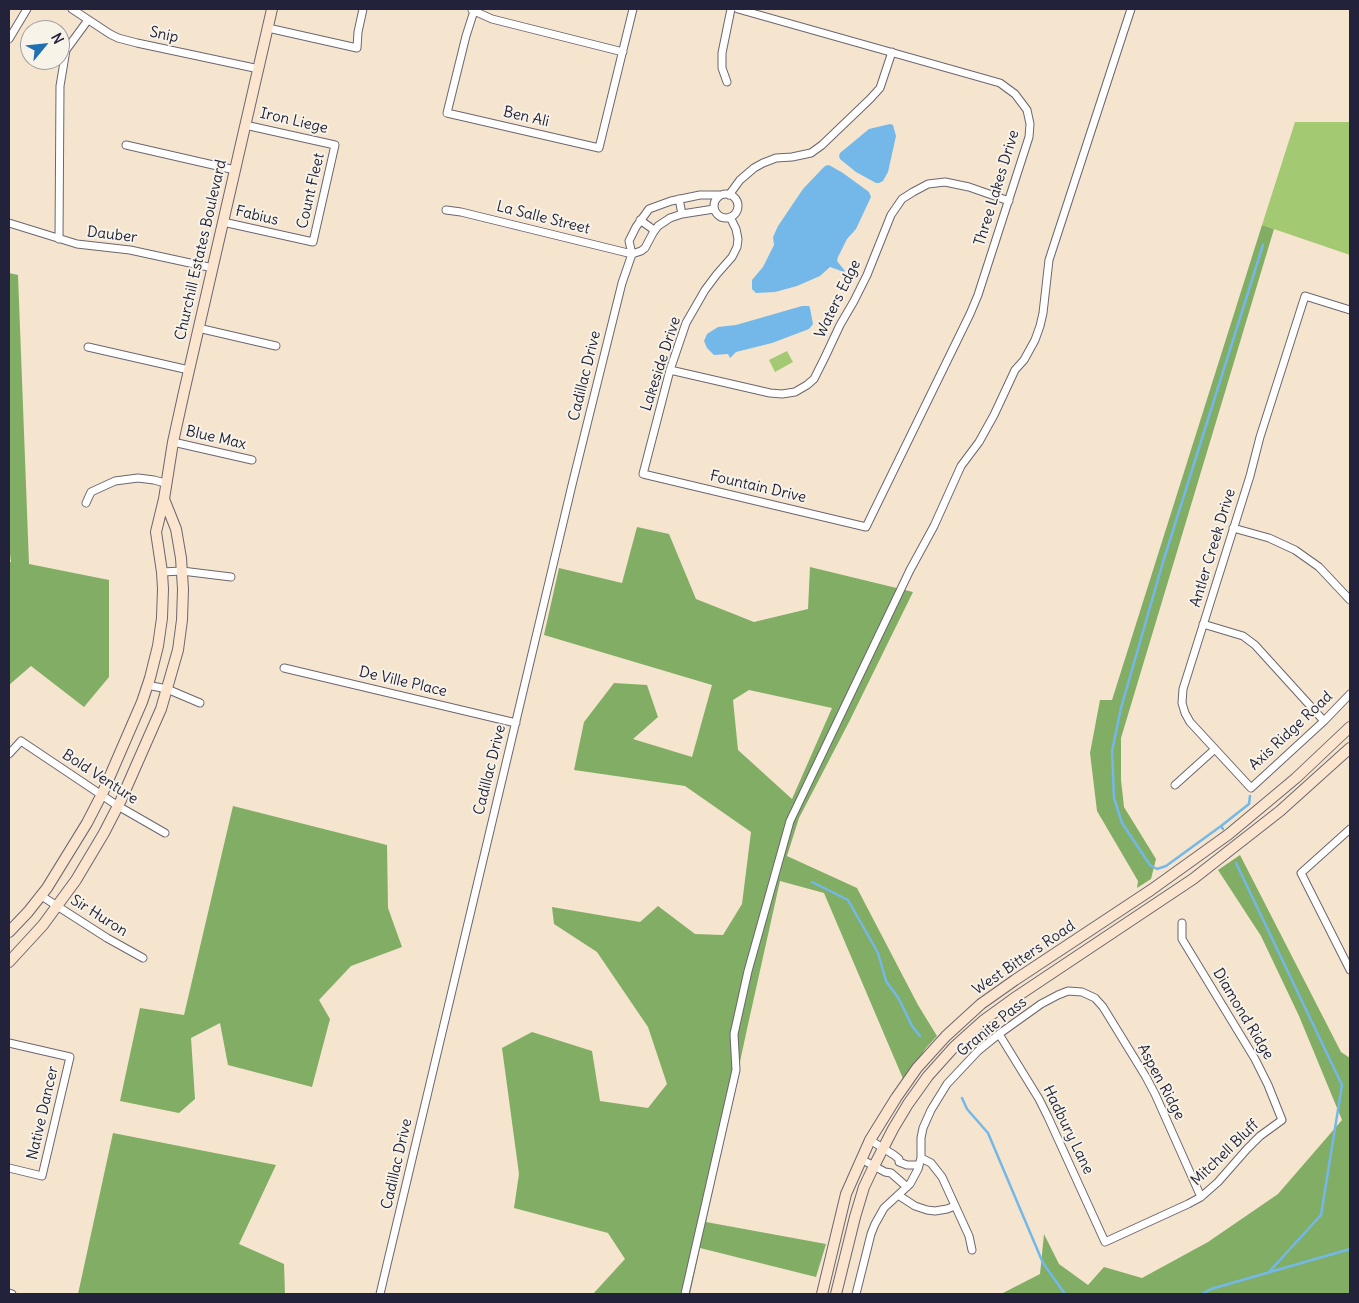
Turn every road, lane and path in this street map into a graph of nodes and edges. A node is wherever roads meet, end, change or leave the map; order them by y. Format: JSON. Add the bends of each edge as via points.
{"nodes":[{"id":1,"x":28,"y":9,"type":"edge"},
{"id":2,"x":72,"y":9,"type":"edge"},
{"id":3,"x":272,"y":9,"type":"edge"},
{"id":4,"x":363,"y":9,"type":"edge"},
{"id":5,"x":633,"y":9,"type":"edge"},
{"id":6,"x":731,"y":9,"type":"edge"},
{"id":7,"x":738,"y":9,"type":"edge"},
{"id":8,"x":1131,"y":9,"type":"edge"},
{"id":9,"x":472,"y":10,"type":"edge"},
{"id":10,"x":88,"y":20,"type":"junction"},
{"id":11,"x":268,"y":28,"type":"junction"},
{"id":12,"x":9,"y":39,"type":"edge"},
{"id":13,"x":623,"y":52,"type":"junction"},
{"id":14,"x":892,"y":52,"type":"junction"},
{"id":15,"x":258,"y":69,"type":"junction"},
{"id":16,"x":727,"y":82,"type":"dead end"},
{"id":17,"x":246,"y":125,"type":"junction"},
{"id":18,"x":336,"y":145,"type":"joint"},
{"id":19,"x":126,"y":146,"type":"dead end"},
{"id":20,"x":235,"y":170,"type":"junction"},
{"id":21,"x":719,"y":195,"type":"junction"},
{"id":22,"x":729,"y":195,"type":"junction"},
{"id":23,"x":679,"y":199,"type":"junction"},
{"id":24,"x":1009,"y":201,"type":"junction"},
{"id":25,"x":446,"y":210,"type":"dead end"},
{"id":26,"x":714,"y":210,"type":"junction"},
{"id":27,"x":682,"y":214,"type":"junction"},
{"id":28,"x":730,"y":217,"type":"junction"},
{"id":29,"x":640,"y":220,"type":"junction"},
{"id":30,"x":223,"y":222,"type":"junction"},
{"id":31,"x":9,"y":223,"type":"edge"},
{"id":32,"x":654,"y":230,"type":"junction"},
{"id":33,"x":59,"y":239,"type":"junction"},
{"id":34,"x":313,"y":242,"type":"joint"},
{"id":35,"x":632,"y":254,"type":"junction"},
{"id":36,"x":213,"y":268,"type":"junction"},
{"id":37,"x":1350,"y":310,"type":"edge"},
{"id":38,"x":198,"y":328,"type":"junction"},
{"id":39,"x":276,"y":346,"type":"dead end"},
{"id":40,"x":88,"y":347,"type":"dead end"},
{"id":41,"x":189,"y":370,"type":"junction"},
{"id":42,"x":670,"y":370,"type":"junction"},
{"id":43,"x":173,"y":442,"type":"junction"},
{"id":44,"x":252,"y":460,"type":"dead end"},
{"id":45,"x":643,"y":474,"type":"joint"},
{"id":46,"x":165,"y":483,"type":"junction"},
{"id":47,"x":164,"y":499,"type":"junction"},
{"id":48,"x":86,"y":504,"type":"dead end"},
{"id":49,"x":866,"y":527,"type":"joint"},
{"id":50,"x":1233,"y":528,"type":"junction"},
{"id":51,"x":182,"y":571,"type":"junction"},
{"id":52,"x":162,"y":572,"type":"junction"},
{"id":53,"x":231,"y":578,"type":"dead end"},
{"id":54,"x":1350,"y":600,"type":"edge"},
{"id":55,"x":1204,"y":624,"type":"junction"},
{"id":56,"x":284,"y":668,"type":"dead end"},
{"id":57,"x":148,"y":685,"type":"junction"},
{"id":58,"x":167,"y":689,"type":"junction"},
{"id":59,"x":1350,"y":694,"type":"edge"},
{"id":60,"x":200,"y":703,"type":"dead end"},
{"id":61,"x":1324,"y":721,"type":"junction"},
{"id":62,"x":516,"y":722,"type":"junction"},
{"id":63,"x":1350,"y":728,"type":"edge"},
{"id":64,"x":1338,"y":740,"type":"junction"},
{"id":65,"x":1215,"y":748,"type":"junction"},
{"id":66,"x":1349,"y":751,"type":"edge"},
{"id":67,"x":9,"y":754,"type":"edge"},
{"id":68,"x":1175,"y":785,"type":"dead end"},
{"id":69,"x":1251,"y":788,"type":"joint"},
{"id":70,"x":101,"y":794,"type":"junction"},
{"id":71,"x":118,"y":806,"type":"junction"},
{"id":72,"x":1350,"y":829,"type":"edge"},
{"id":73,"x":165,"y":833,"type":"dead end"},
{"id":74,"x":1185,"y":867,"type":"junction"},
{"id":75,"x":1192,"y":879,"type":"junction"},
{"id":76,"x":40,"y":895,"type":"junction"},
{"id":77,"x":57,"y":906,"type":"junction"},
{"id":78,"x":1182,"y":923,"type":"dead end"},
{"id":79,"x":9,"y":932,"type":"edge"},
{"id":80,"x":143,"y":958,"type":"dead end"},
{"id":81,"x":9,"y":962,"type":"edge"},
{"id":82,"x":1350,"y":970,"type":"edge"},
{"id":83,"x":1082,"y":992,"type":"joint"},
{"id":84,"x":999,"y":1034,"type":"junction"},
{"id":85,"x":946,"y":1036,"type":"junction"},
{"id":86,"x":9,"y":1043,"type":"edge"},
{"id":87,"x":954,"y":1047,"type":"junction"},
{"id":88,"x":1282,"y":1120,"type":"joint"},
{"id":89,"x":870,"y":1140,"type":"junction"},
{"id":90,"x":883,"y":1147,"type":"junction"},
{"id":91,"x":921,"y":1158,"type":"junction"},
{"id":92,"x":861,"y":1159,"type":"junction"},
{"id":93,"x":899,"y":1162,"type":"junction"},
{"id":94,"x":874,"y":1166,"type":"junction"},
{"id":95,"x":919,"y":1166,"type":"junction"},
{"id":96,"x":9,"y":1168,"type":"edge"},
{"id":97,"x":891,"y":1173,"type":"junction"},
{"id":98,"x":907,"y":1187,"type":"junction"},
{"id":99,"x":898,"y":1195,"type":"junction"},
{"id":100,"x":1201,"y":1196,"type":"junction"},
{"id":101,"x":955,"y":1206,"type":"junction"},
{"id":102,"x":1105,"y":1242,"type":"joint"},
{"id":103,"x":972,"y":1250,"type":"dead end"},
{"id":104,"x":9,"y":1293,"type":"edge"},
{"id":105,"x":12,"y":1294,"type":"edge"},
{"id":106,"x":380,"y":1294,"type":"edge"},
{"id":107,"x":684,"y":1294,"type":"edge"},
{"id":108,"x":822,"y":1294,"type":"edge"},
{"id":109,"x":836,"y":1294,"type":"edge"},
{"id":110,"x":856,"y":1294,"type":"edge"}],
"edges":[{"from":1,"to":12,"type":"street"},
{"from":2,"to":10,"type":"street","name":"Snip"},
{"from":3,"to":11,"type":"main road","name":"Churchill Estates Boulevard"},
{"from":4,"to":11,"type":"street","via":[[357,48]]},
{"from":5,"to":13,"type":"street"},
{"from":6,"to":16,"type":"street","via":[[722,53],[722,68]]},
{"from":7,"to":14,"type":"street","name":"Three Lakes Drive"},
{"from":8,"to":107,"type":"street","via":[[1049,260],[1043,312],[1035,340],[1015,370],[979,442],[962,466],[790,821],[748,971],[734,1034],[736,1070]]},
{"from":9,"to":13,"type":"street","via":[[492,19]]},
{"from":9,"to":13,"type":"street","name":"Ben Ali","via":[[447,113],[599,148]]},
{"from":10,"to":15,"type":"street","name":"Snip","via":[[118,38]]},
{"from":10,"to":33,"type":"street","via":[[66,50],[60,86]]},
{"from":11,"to":15,"type":"main road","name":"Churchill Estates Boulevard"},
{"from":14,"to":22,"type":"street","via":[[880,88],[822,145],[806,155],[776,158],[758,165],[740,180]]},
{"from":14,"to":24,"type":"street","name":"Three Lakes Drive","via":[[1000,83],[1015,94],[1027,110],[1030,124]]},
{"from":15,"to":17,"type":"main road","name":"Churchill Estates Boulevard"},
{"from":17,"to":18,"type":"street","name":"Iron Liege"},
{"from":17,"to":20,"type":"main road","name":"Churchill Estates Boulevard"},
{"from":18,"to":34,"type":"street","name":"Count Fleet"},
{"from":19,"to":20,"type":"street"},
{"from":20,"to":30,"type":"main road","name":"Churchill Estates Boulevard"},
{"from":21,"to":22,"type":"street"},
{"from":21,"to":23,"type":"street"},
{"from":21,"to":26,"type":"street"},
{"from":22,"to":28,"type":"street","via":[[738,205],[736,213]]},
{"from":23,"to":27,"type":"street"},
{"from":23,"to":29,"type":"street","via":[[649,209]]},
{"from":24,"to":42,"type":"street","name":"Waters Edge","via":[[945,182],[928,184],[902,199],[891,215],[867,275],[814,379],[795,392],[770,393]]},
{"from":24,"to":49,"type":"street","name":"Three Lakes Drive","via":[[978,296]]},
{"from":25,"to":35,"type":"street","name":"La Salle Street"},
{"from":26,"to":27,"type":"street"},
{"from":26,"to":28,"type":"street","via":[[722,218]]},
{"from":27,"to":32,"type":"street"},
{"from":28,"to":42,"type":"street","name":"Lakeside Drive","via":[[736,229],[737,247],[686,323]]},
{"from":29,"to":32,"type":"street"},
{"from":29,"to":35,"type":"street","via":[[630,241]]},
{"from":30,"to":34,"type":"street","name":"Fabius"},
{"from":30,"to":36,"type":"main road","name":"Churchill Estates Boulevard"},
{"from":31,"to":33,"type":"street","name":"Dauber"},
{"from":32,"to":35,"type":"street","via":[[645,248]]},
{"from":33,"to":36,"type":"street","name":"Dauber"},
{"from":35,"to":62,"type":"street","name":"Cadillac Drive","via":[[622,283]]},
{"from":36,"to":38,"type":"main road","name":"Churchill Estates Boulevard"},
{"from":37,"to":50,"type":"street","name":"Antler Creek Drive","via":[[1305,296]]},
{"from":38,"to":39,"type":"street"},
{"from":38,"to":41,"type":"main road","name":"Churchill Estates Boulevard"},
{"from":40,"to":41,"type":"street"},
{"from":41,"to":43,"type":"main road","name":"Churchill Estates Boulevard"},
{"from":42,"to":45,"type":"street","name":"Lakeside Drive"},
{"from":43,"to":44,"type":"street","name":"Blue Max"},
{"from":43,"to":46,"type":"main road","name":"Churchill Estates Boulevard"},
{"from":45,"to":49,"type":"street","name":"Fountain Drive"},
{"from":46,"to":47,"type":"main road","name":"Churchill Estates Boulevard"},
{"from":46,"to":48,"type":"street","via":[[138,478],[115,481],[91,492]]},
{"from":47,"to":51,"type":"main road","name":"Churchill Estates Boulevard","via":[[176,529]]},
{"from":47,"to":52,"type":"main road","name":"Churchill Estates Boulevard","via":[[156,532]]},
{"from":50,"to":54,"type":"street","via":[[1269,538],[1295,550],[1319,567]]},
{"from":50,"to":55,"type":"street","name":"Antler Creek Drive"},
{"from":51,"to":52,"type":"street"},
{"from":51,"to":53,"type":"street"},
{"from":51,"to":58,"type":"main road","name":"Churchill Estates Boulevard","via":[[182,620]]},
{"from":52,"to":57,"type":"main road","name":"Churchill Estates Boulevard","via":[[162,618]]},
{"from":55,"to":61,"type":"street","via":[[1243,636],[1255,645]]},
{"from":55,"to":65,"type":"street","name":"Antler Creek Drive","via":[[1183,689],[1182,703],[1190,722]]},
{"from":56,"to":62,"type":"street","name":"De Ville Place"},
{"from":57,"to":58,"type":"street"},
{"from":57,"to":70,"type":"main road","name":"Churchill Estates Boulevard"},
{"from":58,"to":60,"type":"street"},
{"from":58,"to":71,"type":"main road","name":"Churchill Estates Boulevard"},
{"from":59,"to":61,"type":"street","name":"Axis Ridge Road"},
{"from":61,"to":69,"type":"street","name":"Axis Ridge Road"},
{"from":62,"to":106,"type":"street","name":"Cadillac Drive"},
{"from":63,"to":64,"type":"main road","name":"West Bitters Road"},
{"from":64,"to":66,"type":"street"},
{"from":64,"to":74,"type":"main road","name":"West Bitters Road","via":[[1267,803]]},
{"from":65,"to":68,"type":"street"},
{"from":65,"to":69,"type":"street","name":"Antler Creek Drive"},
{"from":66,"to":75,"type":"main road","name":"West Bitters Road","via":[[1280,811]]},
{"from":67,"to":70,"type":"street","name":"Bold Venture","via":[[21,741]]},
{"from":70,"to":71,"type":"street","name":"Bold Venture"},
{"from":70,"to":76,"type":"main road","name":"Churchill Estates Boulevard","via":[[87,823]]},
{"from":71,"to":73,"type":"street","name":"Bold Venture"},
{"from":71,"to":77,"type":"main road","name":"Churchill Estates Boulevard","via":[[81,872]]},
{"from":72,"to":82,"type":"street","via":[[1301,873]]},
{"from":74,"to":75,"type":"main road"},
{"from":74,"to":85,"type":"main road","name":"West Bitters Road","via":[[981,1004]]},
{"from":75,"to":87,"type":"main road","name":"West Bitters Road","via":[[1013,999]]},
{"from":76,"to":77,"type":"street","name":"Sir Huron"},
{"from":76,"to":79,"type":"main road","name":"Churchill Estates Boulevard"},
{"from":77,"to":80,"type":"street","name":"Sir Huron"},
{"from":77,"to":81,"type":"main road","name":"Churchill Estates Boulevard"},
{"from":78,"to":88,"type":"street","name":"Diamond Ridge","via":[[1182,939],[1255,1059]]},
{"from":83,"to":84,"type":"street","name":"Granite Pass","via":[[1068,991],[1058,995]]},
{"from":83,"to":100,"type":"street","name":"Aspen Ridge","via":[[1095,998],[1103,1007],[1146,1077]]},
{"from":84,"to":91,"type":"street","name":"Granite Pass","via":[[947,1084],[923,1128]]},
{"from":84,"to":102,"type":"street","name":"Hadbury Lane","via":[[1045,1111]]},
{"from":85,"to":87,"type":"main road"},
{"from":85,"to":89,"type":"main road","name":"West Bitters Road","via":[[917,1068]]},
{"from":86,"to":96,"type":"street","name":"Native Dancer","via":[[70,1057],[42,1176]]},
{"from":87,"to":90,"type":"main road","name":"West Bitters Road","via":[[908,1104]]},
{"from":88,"to":100,"type":"street","name":"Mitchell Bluff","via":[[1260,1136]]},
{"from":89,"to":90,"type":"street"},
{"from":89,"to":92,"type":"main road","name":"West Bitters Road"},
{"from":90,"to":93,"type":"street"},
{"from":90,"to":94,"type":"main road","name":"West Bitters Road"},
{"from":91,"to":95,"type":"street","name":"Granite Pass"},
{"from":91,"to":101,"type":"street","via":[[939,1172]]},
{"from":92,"to":94,"type":"street"},
{"from":92,"to":108,"type":"main road","name":"West Bitters Road","via":[[846,1194]]},
{"from":93,"to":95,"type":"street"},
{"from":93,"to":97,"type":"street","via":[[898,1168]]},
{"from":94,"to":97,"type":"street"},
{"from":94,"to":109,"type":"main road","name":"West Bitters Road","via":[[855,1217]]},
{"from":95,"to":98,"type":"street","name":"Granite Pass"},
{"from":97,"to":98,"type":"street"},
{"from":98,"to":99,"type":"street","name":"Granite Pass"},
{"from":99,"to":101,"type":"street","via":[[915,1206],[935,1212]]},
{"from":99,"to":110,"type":"street","name":"Granite Pass","via":[[884,1208],[875,1224]]},
{"from":100,"to":102,"type":"street","name":"Mitchell Bluff"},
{"from":101,"to":103,"type":"street"},
{"from":104,"to":105,"type":"street"}]}
